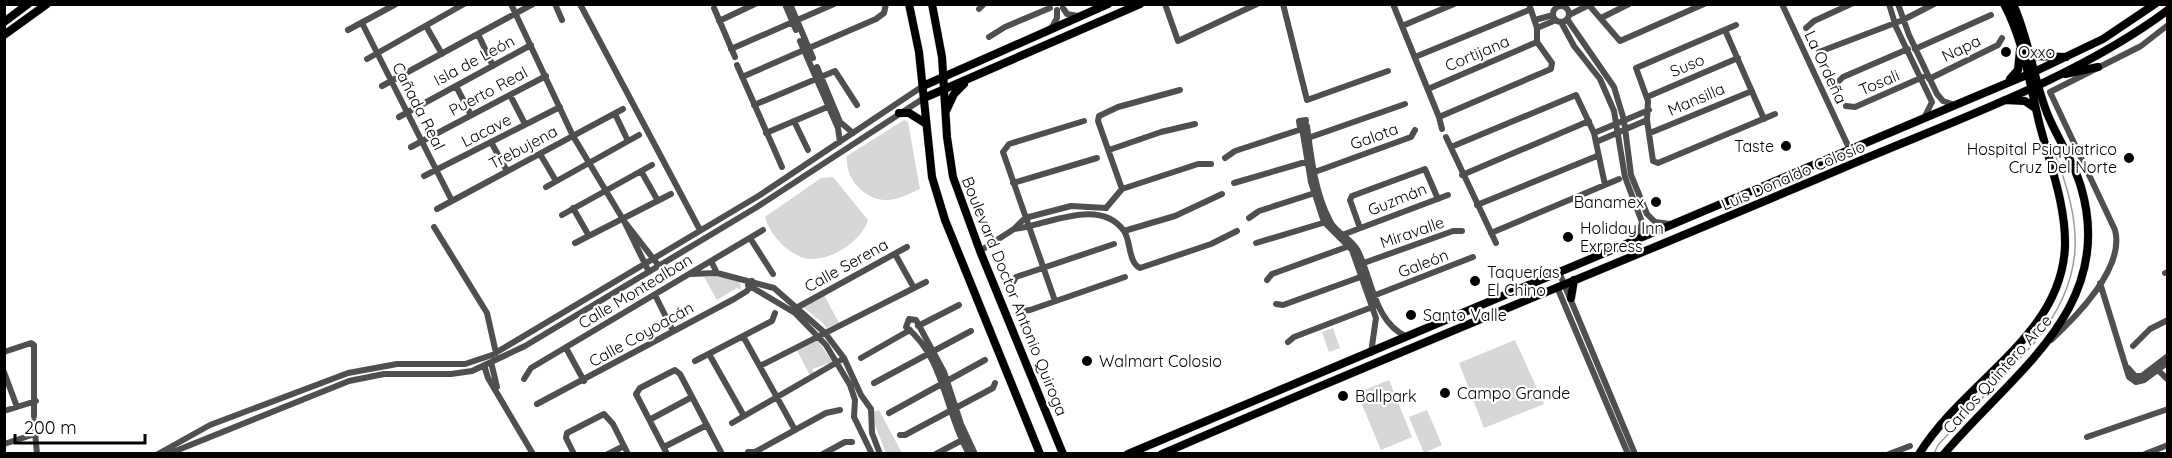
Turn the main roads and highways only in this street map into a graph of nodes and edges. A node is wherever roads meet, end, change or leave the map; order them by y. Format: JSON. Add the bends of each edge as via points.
{"nodes":[{"id":1,"x":28,"y":4,"type":"edge"},
{"id":2,"x":46,"y":4,"type":"edge"},
{"id":3,"x":909,"y":4,"type":"edge"},
{"id":4,"x":932,"y":4,"type":"edge"},
{"id":5,"x":1108,"y":4,"type":"edge"},
{"id":6,"x":1140,"y":4,"type":"edge"},
{"id":7,"x":2004,"y":4,"type":"edge"},
{"id":8,"x":2013,"y":4,"type":"edge"},
{"id":9,"x":2155,"y":4,"type":"edge"},
{"id":10,"x":2168,"y":10,"type":"edge"},
{"id":11,"x":4,"y":22,"type":"edge"},
{"id":12,"x":4,"y":35,"type":"edge"},
{"id":13,"x":2020,"y":39,"type":"junction"},
{"id":14,"x":2032,"y":56,"type":"junction"},
{"id":15,"x":942,"y":57,"type":"junction"},
{"id":16,"x":2067,"y":57,"type":"junction"},
{"id":17,"x":968,"y":66,"type":"junction"},
{"id":18,"x":2098,"y":67,"type":"road end"},
{"id":19,"x":959,"y":70,"type":"junction"},
{"id":20,"x":2032,"y":73,"type":"junction"},
{"id":21,"x":943,"y":77,"type":"junction"},
{"id":22,"x":2052,"y":77,"type":"junction"},
{"id":23,"x":965,"y":81,"type":"junction"},
{"id":24,"x":2003,"y":85,"type":"junction"},
{"id":25,"x":924,"y":86,"type":"junction"},
{"id":26,"x":2034,"y":86,"type":"junction"},
{"id":27,"x":944,"y":89,"type":"junction"},
{"id":28,"x":924,"y":98,"type":"junction"},
{"id":29,"x":2000,"y":100,"type":"junction"},
{"id":30,"x":2036,"y":108,"type":"junction"},
{"id":31,"x":899,"y":113,"type":"road end"},
{"id":32,"x":945,"y":115,"type":"junction"},
{"id":33,"x":925,"y":123,"type":"junction"},
{"id":34,"x":2058,"y":133,"type":"junction"},
{"id":35,"x":1881,"y":137,"type":"junction"},
{"id":36,"x":2071,"y":141,"type":"road end"},
{"id":37,"x":1883,"y":151,"type":"junction"},
{"id":38,"x":1731,"y":201,"type":"junction"},
{"id":39,"x":1721,"y":220,"type":"junction"},
{"id":40,"x":1574,"y":280,"type":"junction"},
{"id":41,"x":1502,"y":296,"type":"junction"},
{"id":42,"x":1571,"y":298,"type":"road end"},
{"id":43,"x":2075,"y":298,"type":"junction"},
{"id":44,"x":1476,"y":307,"type":"junction"},
{"id":45,"x":2081,"y":307,"type":"road end"},
{"id":46,"x":1491,"y":315,"type":"junction"},
{"id":47,"x":1467,"y":324,"type":"junction"},
{"id":48,"x":1341,"y":365,"type":"junction"},
{"id":49,"x":1336,"y":377,"type":"junction"},
{"id":50,"x":1247,"y":403,"type":"junction"},
{"id":51,"x":1237,"y":421,"type":"junction"},
{"id":52,"x":1195,"y":426,"type":"junction"},
{"id":53,"x":1041,"y":453,"type":"edge"},
{"id":54,"x":1063,"y":453,"type":"edge"},
{"id":55,"x":1128,"y":453,"type":"edge"},
{"id":56,"x":1157,"y":453,"type":"edge"},
{"id":57,"x":1163,"y":453,"type":"edge"},
{"id":58,"x":1918,"y":453,"type":"edge"},
{"id":59,"x":1944,"y":453,"type":"edge"}],
"edges":[{"from":1,"to":11,"type":"main road"},
{"from":2,"to":12,"type":"main road"},
{"from":3,"to":25,"type":"main road","name":"Boulevard Doctor Antonio Quiroga"},
{"from":4,"to":15,"type":"main road","name":"Boulevard Doctor Antonio Quiroga"},
{"from":5,"to":17,"type":"main road"},
{"from":6,"to":23,"type":"main road"},
{"from":7,"to":13,"type":"main road","name":"Carlos Quintero Arce"},
{"from":8,"to":14,"type":"main road","name":"Carlos Quintero Arce"},
{"from":9,"to":16,"type":"main road","name":"Luis Donaldo Colosio","via":[[2103,39]]},
{"from":10,"to":22,"type":"main road","name":"Luis Donaldo Colosio","via":[[2126,38]]},
{"from":13,"to":20,"type":"main road","name":"Carlos Quintero Arce"},
{"from":13,"to":24,"type":"main road","via":[[2018,70]]},
{"from":14,"to":16,"type":"main road"},
{"from":14,"to":20,"type":"main road","name":"Carlos Quintero Arce"},
{"from":15,"to":17,"type":"main road","via":[[952,67]]},
{"from":15,"to":21,"type":"main road","name":"Boulevard Doctor Antonio Quiroga"},
{"from":16,"to":20,"type":"main road","name":"Luis Donaldo Colosio"},
{"from":17,"to":19,"type":"main road"},
{"from":18,"to":22,"type":"main road"},
{"from":19,"to":21,"type":"main road"},
{"from":19,"to":23,"type":"main road","via":[[958,78]]},
{"from":20,"to":24,"type":"main road","name":"Luis Donaldo Colosio"},
{"from":20,"to":26,"type":"main road","name":"Carlos Quintero Arce"},
{"from":21,"to":25,"type":"main road"},
{"from":21,"to":27,"type":"main road","name":"Boulevard Doctor Antonio Quiroga"},
{"from":22,"to":26,"type":"main road","name":"Luis Donaldo Colosio"},
{"from":23,"to":27,"type":"main road"},
{"from":23,"to":32,"type":"main road"},
{"from":24,"to":35,"type":"main road","name":"Luis Donaldo Colosio"},
{"from":25,"to":28,"type":"main road","name":"Boulevard Doctor Antonio Quiroga"},
{"from":26,"to":29,"type":"main road","name":"Luis Donaldo Colosio"},
{"from":26,"to":30,"type":"main road","name":"Carlos Quintero Arce"},
{"from":26,"to":34,"type":"main road","name":"Carlos Quintero Arce"},
{"from":27,"to":28,"type":"main road"},
{"from":27,"to":32,"type":"main road","name":"Boulevard Doctor Antonio Quiroga"},
{"from":28,"to":33,"type":"main road","name":"Boulevard Doctor Antonio Quiroga"},
{"from":29,"to":30,"type":"main road","via":[[2025,101]]},
{"from":29,"to":37,"type":"main road","name":"Luis Donaldo Colosio"},
{"from":30,"to":58,"type":"main road","name":"Carlos Quintero Arce","via":[[2064,222],[2059,280],[2030,332]]},
{"from":31,"to":33,"type":"main road","via":[[909,113]]},
{"from":32,"to":54,"type":"main road","name":"Boulevard Doctor Antonio Quiroga","via":[[953,177]]},
{"from":33,"to":53,"type":"main road","name":"Boulevard Doctor Antonio Quiroga","via":[[933,177],[945,220]]},
{"from":34,"to":36,"type":"main road"},
{"from":34,"to":43,"type":"main road","name":"Carlos Quintero Arce","via":[[2079,180],[2088,222],[2088,245]]},
{"from":35,"to":37,"type":"main road","via":[[1879,145]]},
{"from":35,"to":38,"type":"main road","name":"Luis Donaldo Colosio"},
{"from":37,"to":39,"type":"main road","name":"Luis Donaldo Colosio"},
{"from":38,"to":39,"type":"main road","via":[[1731,212]]},
{"from":38,"to":41,"type":"main road","name":"Luis Donaldo Colosio"},
{"from":39,"to":40,"type":"main road","name":"Luis Donaldo Colosio"},
{"from":40,"to":42,"type":"main road"},
{"from":40,"to":46,"type":"main road","name":"Luis Donaldo Colosio"},
{"from":41,"to":44,"type":"main road","name":"Luis Donaldo Colosio"},
{"from":41,"to":46,"type":"main road","via":[[1490,308]]},
{"from":43,"to":45,"type":"main road"},
{"from":43,"to":59,"type":"main road","name":"Carlos Quintero Arce","via":[[2045,345]]},
{"from":44,"to":47,"type":"main road","via":[[1477,315]]},
{"from":44,"to":48,"type":"main road","name":"Luis Donaldo Colosio"},
{"from":46,"to":47,"type":"main road","name":"Luis Donaldo Colosio"},
{"from":47,"to":49,"type":"main road","name":"Luis Donaldo Colosio"},
{"from":48,"to":49,"type":"main road","via":[[1342,371]]},
{"from":48,"to":50,"type":"main road","name":"Luis Donaldo Colosio"},
{"from":49,"to":51,"type":"main road","name":"Luis Donaldo Colosio"},
{"from":50,"to":51,"type":"main road","via":[[1237,412]]},
{"from":50,"to":52,"type":"main road","name":"Luis Donaldo Colosio"},
{"from":51,"to":57,"type":"main road","name":"Luis Donaldo Colosio"},
{"from":52,"to":55,"type":"main road"},
{"from":52,"to":56,"type":"main road","via":[[1160,445]]}]}
